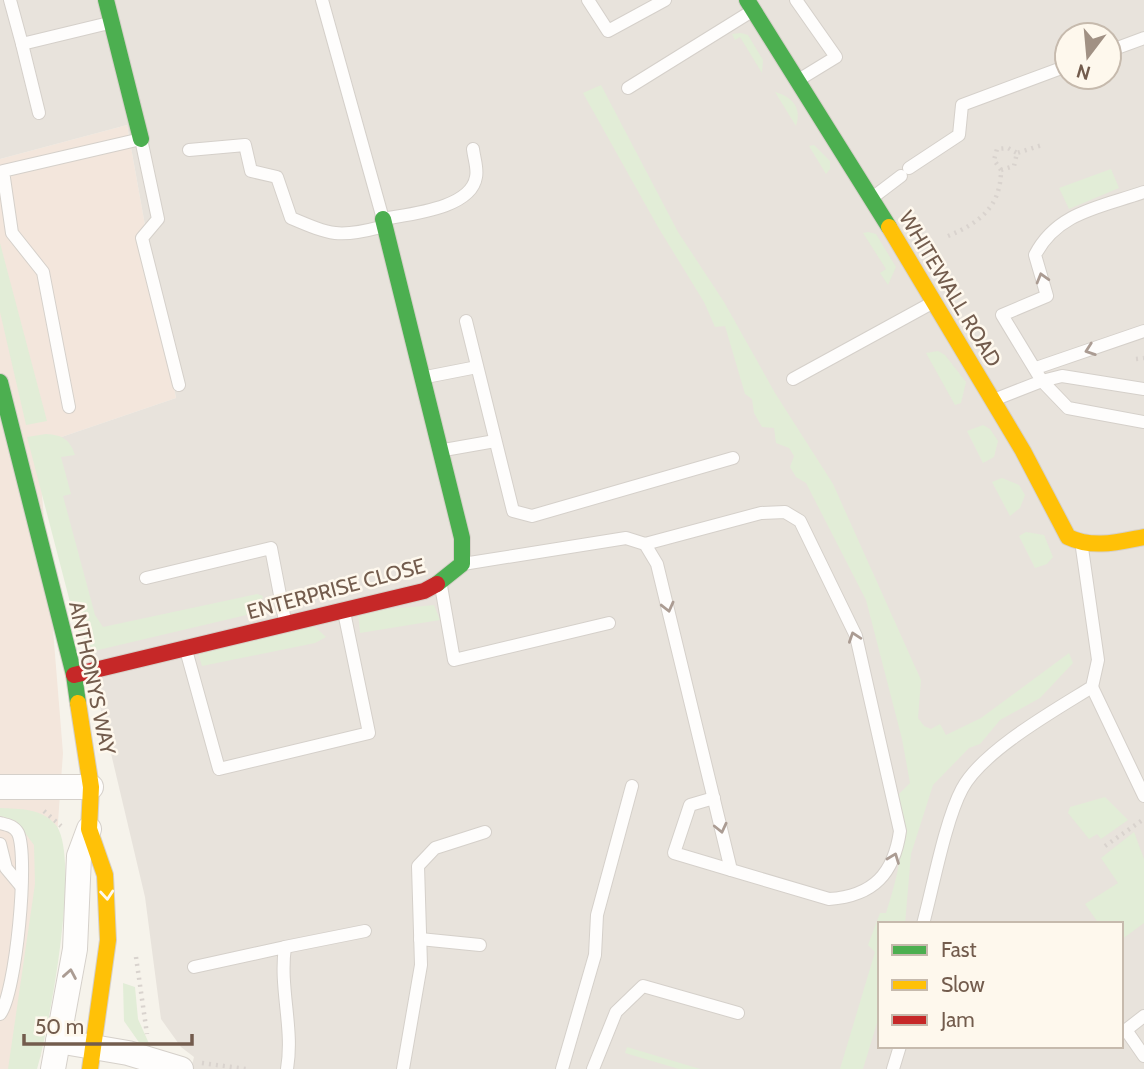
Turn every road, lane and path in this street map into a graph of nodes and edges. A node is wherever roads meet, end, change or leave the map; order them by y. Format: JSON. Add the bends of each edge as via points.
{"nodes":[{"id":1,"x":10,"y":0,"type":"edge"},
{"id":2,"x":106,"y":0,"type":"edge"},
{"id":3,"x":322,"y":0,"type":"edge"},
{"id":4,"x":588,"y":0,"type":"edge"},
{"id":5,"x":664,"y":0,"type":"edge"},
{"id":6,"x":796,"y":0,"type":"edge"},
{"id":7,"x":750,"y":5,"type":"edge"},
{"id":8,"x":112,"y":22,"type":"junction"},
{"id":9,"x":1144,"y":38,"type":"edge"},
{"id":10,"x":22,"y":44,"type":"junction"},
{"id":11,"x":1123,"y":46,"type":"edge"},
{"id":12,"x":1053,"y":71,"type":"edge"},
{"id":13,"x":799,"y":80,"type":"junction"},
{"id":14,"x":628,"y":88,"type":"dead end"},
{"id":15,"x":39,"y":113,"type":"dead end"},
{"id":16,"x":141,"y":139,"type":"junction"},
{"id":17,"x":1042,"y":145,"type":"dead end"},
{"id":18,"x":473,"y":149,"type":"dead end"},
{"id":19,"x":190,"y":150,"type":"dead end"},
{"id":20,"x":1017,"y":153,"type":"junction"},
{"id":21,"x":1001,"y":170,"type":"junction"},
{"id":22,"x":1144,"y":192,"type":"edge"},
{"id":23,"x":872,"y":199,"type":"junction"},
{"id":24,"x":384,"y":222,"type":"junction"},
{"id":25,"x":947,"y":236,"type":"dead end"},
{"id":26,"x":934,"y":302,"type":"junction"},
{"id":27,"x":466,"y":321,"type":"dead end"},
{"id":28,"x":1144,"y":331,"type":"edge"},
{"id":29,"x":1144,"y":358,"type":"edge"},
{"id":30,"x":1136,"y":359,"type":"dead end"},
{"id":31,"x":477,"y":367,"type":"junction"},
{"id":32,"x":1037,"y":368,"type":"junction"},
{"id":33,"x":422,"y":378,"type":"junction"},
{"id":34,"x":793,"y":379,"type":"dead end"},
{"id":35,"x":1042,"y":381,"type":"junction"},
{"id":36,"x":0,"y":382,"type":"edge"},
{"id":37,"x":179,"y":385,"type":"dead end"},
{"id":38,"x":1144,"y":389,"type":"edge"},
{"id":39,"x":992,"y":400,"type":"junction"},
{"id":40,"x":69,"y":407,"type":"dead end"},
{"id":41,"x":1144,"y":422,"type":"edge"},
{"id":42,"x":6,"y":427,"type":"edge"},
{"id":43,"x":495,"y":442,"type":"junction"},
{"id":44,"x":440,"y":451,"type":"junction"},
{"id":45,"x":733,"y":458,"type":"dead end"},
{"id":46,"x":1144,"y":537,"type":"edge"},
{"id":47,"x":645,"y":544,"type":"junction"},
{"id":48,"x":1082,"y":544,"type":"junction"},
{"id":49,"x":462,"y":564,"type":"junction"},
{"id":50,"x":146,"y":578,"type":"dead end"},
{"id":51,"x":440,"y":583,"type":"junction"},
{"id":52,"x":344,"y":611,"type":"junction"},
{"id":53,"x":609,"y":623,"type":"dead end"},
{"id":54,"x":286,"y":625,"type":"junction"},
{"id":55,"x":186,"y":649,"type":"junction"},
{"id":56,"x":74,"y":675,"type":"junction"},
{"id":57,"x":1092,"y":687,"type":"junction"},
{"id":58,"x":632,"y":786,"type":"dead end"},
{"id":59,"x":0,"y":787,"type":"edge"},
{"id":60,"x":91,"y":787,"type":"junction"},
{"id":61,"x":1144,"y":796,"type":"edge"},
{"id":62,"x":713,"y":798,"type":"junction"},
{"id":63,"x":1144,"y":819,"type":"edge"},
{"id":64,"x":0,"y":823,"type":"edge"},
{"id":65,"x":89,"y":829,"type":"junction"},
{"id":66,"x":485,"y":832,"type":"dead end"},
{"id":67,"x":0,"y":844,"type":"edge"},
{"id":68,"x":1105,"y":846,"type":"dead end"},
{"id":69,"x":731,"y":870,"type":"junction"},
{"id":70,"x":21,"y":886,"type":"junction"},
{"id":71,"x":924,"y":922,"type":"edge"},
{"id":72,"x":365,"y":931,"type":"dead end"},
{"id":73,"x":420,"y":939,"type":"junction"},
{"id":74,"x":480,"y":945,"type":"dead end"},
{"id":75,"x":285,"y":947,"type":"junction"},
{"id":76,"x":194,"y":967,"type":"dead end"},
{"id":77,"x":738,"y":1013,"type":"dead end"},
{"id":78,"x":0,"y":1014,"type":"edge"},
{"id":79,"x":1144,"y":1016,"type":"edge"},
{"id":80,"x":58,"y":1041,"type":"junction"},
{"id":81,"x":899,"y":1048,"type":"edge"},
{"id":82,"x":1144,"y":1056,"type":"edge"},
{"id":83,"x":93,"y":1058,"type":"edge"},
{"id":84,"x":53,"y":1069,"type":"edge"},
{"id":85,"x":181,"y":1069,"type":"edge"},
{"id":86,"x":288,"y":1069,"type":"edge"},
{"id":87,"x":403,"y":1069,"type":"edge"},
{"id":88,"x":562,"y":1069,"type":"edge"},
{"id":89,"x":593,"y":1069,"type":"edge"},
{"id":90,"x":893,"y":1069,"type":"edge"}],
"edges":[{"from":1,"to":10,"type":"lane"},
{"from":2,"to":8,"type":"street"},
{"from":3,"to":24,"type":"lane"},
{"from":4,"to":5,"type":"lane","via":[[608,31]]},
{"from":6,"to":13,"type":"lane","via":[[836,57]]},
{"from":7,"to":13,"type":"street","name":"WHITEWALL ROAD"},
{"from":7,"to":14,"type":"lane"},
{"from":8,"to":10,"type":"lane"},
{"from":8,"to":16,"type":"street"},
{"from":9,"to":11,"type":"lane"},
{"from":10,"to":15,"type":"lane"},
{"from":12,"to":23,"type":"lane","via":[[962,105],[959,135]]},
{"from":13,"to":23,"type":"street","name":"WHITEWALL ROAD"},
{"from":16,"to":37,"type":"lane","via":[[158,219],[142,238]]},
{"from":16,"to":40,"type":"lane","via":[[3,171],[12,233],[43,272]]},
{"from":17,"to":20,"type":"path"},
{"from":18,"to":24,"type":"lane","via":[[476,178],[468,193],[447,206]]},
{"from":19,"to":24,"type":"lane","via":[[245,145],[251,171],[277,177],[291,218],[316,229],[347,236]]},
{"from":20,"to":21,"type":"path","via":[[1014,166]]},
{"from":20,"to":21,"type":"path","via":[[998,149],[995,160]]},
{"from":21,"to":25,"type":"path","via":[[999,194],[985,216]]},
{"from":32,"to":22,"type":"lane","one_way":true,"via":[[1002,315],[1047,296],[1035,255],[1044,237],[1062,220]]},
{"from":23,"to":26,"type":"street","name":"WHITEWALL ROAD"},
{"from":24,"to":33,"type":"street"},
{"from":26,"to":34,"type":"lane"},
{"from":26,"to":39,"type":"street","name":"WHITEWALL ROAD"},
{"from":27,"to":31,"type":"lane"},
{"from":28,"to":32,"type":"lane","one_way":true},
{"from":29,"to":30,"type":"path"},
{"from":31,"to":33,"type":"lane"},
{"from":31,"to":43,"type":"lane"},
{"from":32,"to":35,"type":"lane"},
{"from":33,"to":44,"type":"street"},
{"from":35,"to":38,"type":"lane","via":[[1062,376]]},
{"from":35,"to":39,"type":"lane"},
{"from":35,"to":41,"type":"lane","via":[[1068,408]]},
{"from":36,"to":42,"type":"street","name":"ANTHONYS WAY"},
{"from":39,"to":48,"type":"street","name":"WHITEWALL ROAD","via":[[1068,537]]},
{"from":42,"to":56,"type":"street","name":"ANTHONYS WAY"},
{"from":43,"to":44,"type":"lane"},
{"from":43,"to":45,"type":"lane","via":[[513,511],[532,516]]},
{"from":44,"to":49,"type":"street","via":[[462,538]]},
{"from":46,"to":48,"type":"street"},
{"from":47,"to":49,"type":"lane","via":[[626,538]]},
{"from":47,"to":62,"type":"lane","one_way":true,"via":[[657,564]]},
{"from":69,"to":47,"type":"lane","one_way":true,"via":[[829,899],[844,898],[886,875],[896,858],[900,831],[856,636],[800,521],[785,512],[761,513]]},
{"from":48,"to":57,"type":"lane","via":[[1098,660]]},
{"from":49,"to":51,"type":"street","name":"ENTERPRISE CLOSE"},
{"from":50,"to":54,"type":"lane","via":[[271,548]]},
{"from":51,"to":52,"type":"street","name":"ENTERPRISE CLOSE"},
{"from":51,"to":53,"type":"lane","via":[[454,660]]},
{"from":52,"to":54,"type":"street","name":"ENTERPRISE CLOSE"},
{"from":52,"to":55,"type":"lane","via":[[369,733],[219,769]]},
{"from":54,"to":55,"type":"street","name":"ENTERPRISE CLOSE"},
{"from":55,"to":56,"type":"street","name":"ENTERPRISE CLOSE"},
{"from":56,"to":60,"type":"street","name":"ANTHONYS WAY"},
{"from":57,"to":61,"type":"lane"},
{"from":57,"to":71,"type":"lane","via":[[997,751],[962,789]]},
{"from":58,"to":88,"type":"lane","via":[[597,915],[595,955]]},
{"from":59,"to":60,"type":"street"},
{"from":60,"to":65,"type":"street","name":"ANTHONYS WAY"},
{"from":62,"to":69,"type":"lane","one_way":true},
{"from":62,"to":69,"type":"lane","via":[[690,806],[674,853]]},
{"from":63,"to":68,"type":"path"},
{"from":64,"to":70,"type":"lane","via":[[18,833],[23,859]]},
{"from":80,"to":65,"type":"street","one_way":true,"via":[[75,949],[79,856]]},
{"from":65,"to":83,"type":"street","name":"ANTHONYS WAY","one_way":true,"via":[[105,875],[109,930]]},
{"from":66,"to":73,"type":"lane","via":[[435,848],[418,863]]},
{"from":67,"to":70,"type":"lane","via":[[6,868]]},
{"from":70,"to":78,"type":"lane","via":[[16,942]]},
{"from":72,"to":75,"type":"lane"},
{"from":73,"to":74,"type":"lane"},
{"from":73,"to":87,"type":"lane","via":[[420,969]]},
{"from":75,"to":76,"type":"lane"},
{"from":75,"to":86,"type":"lane","via":[[281,971],[290,1039]]},
{"from":77,"to":89,"type":"lane","via":[[643,986],[616,1012]]},
{"from":79,"to":82,"type":"lane","via":[[1126,1030]]},
{"from":80,"to":83,"type":"street"},
{"from":80,"to":84,"type":"street"},
{"from":81,"to":90,"type":"lane"},
{"from":83,"to":85,"type":"street"}]}
